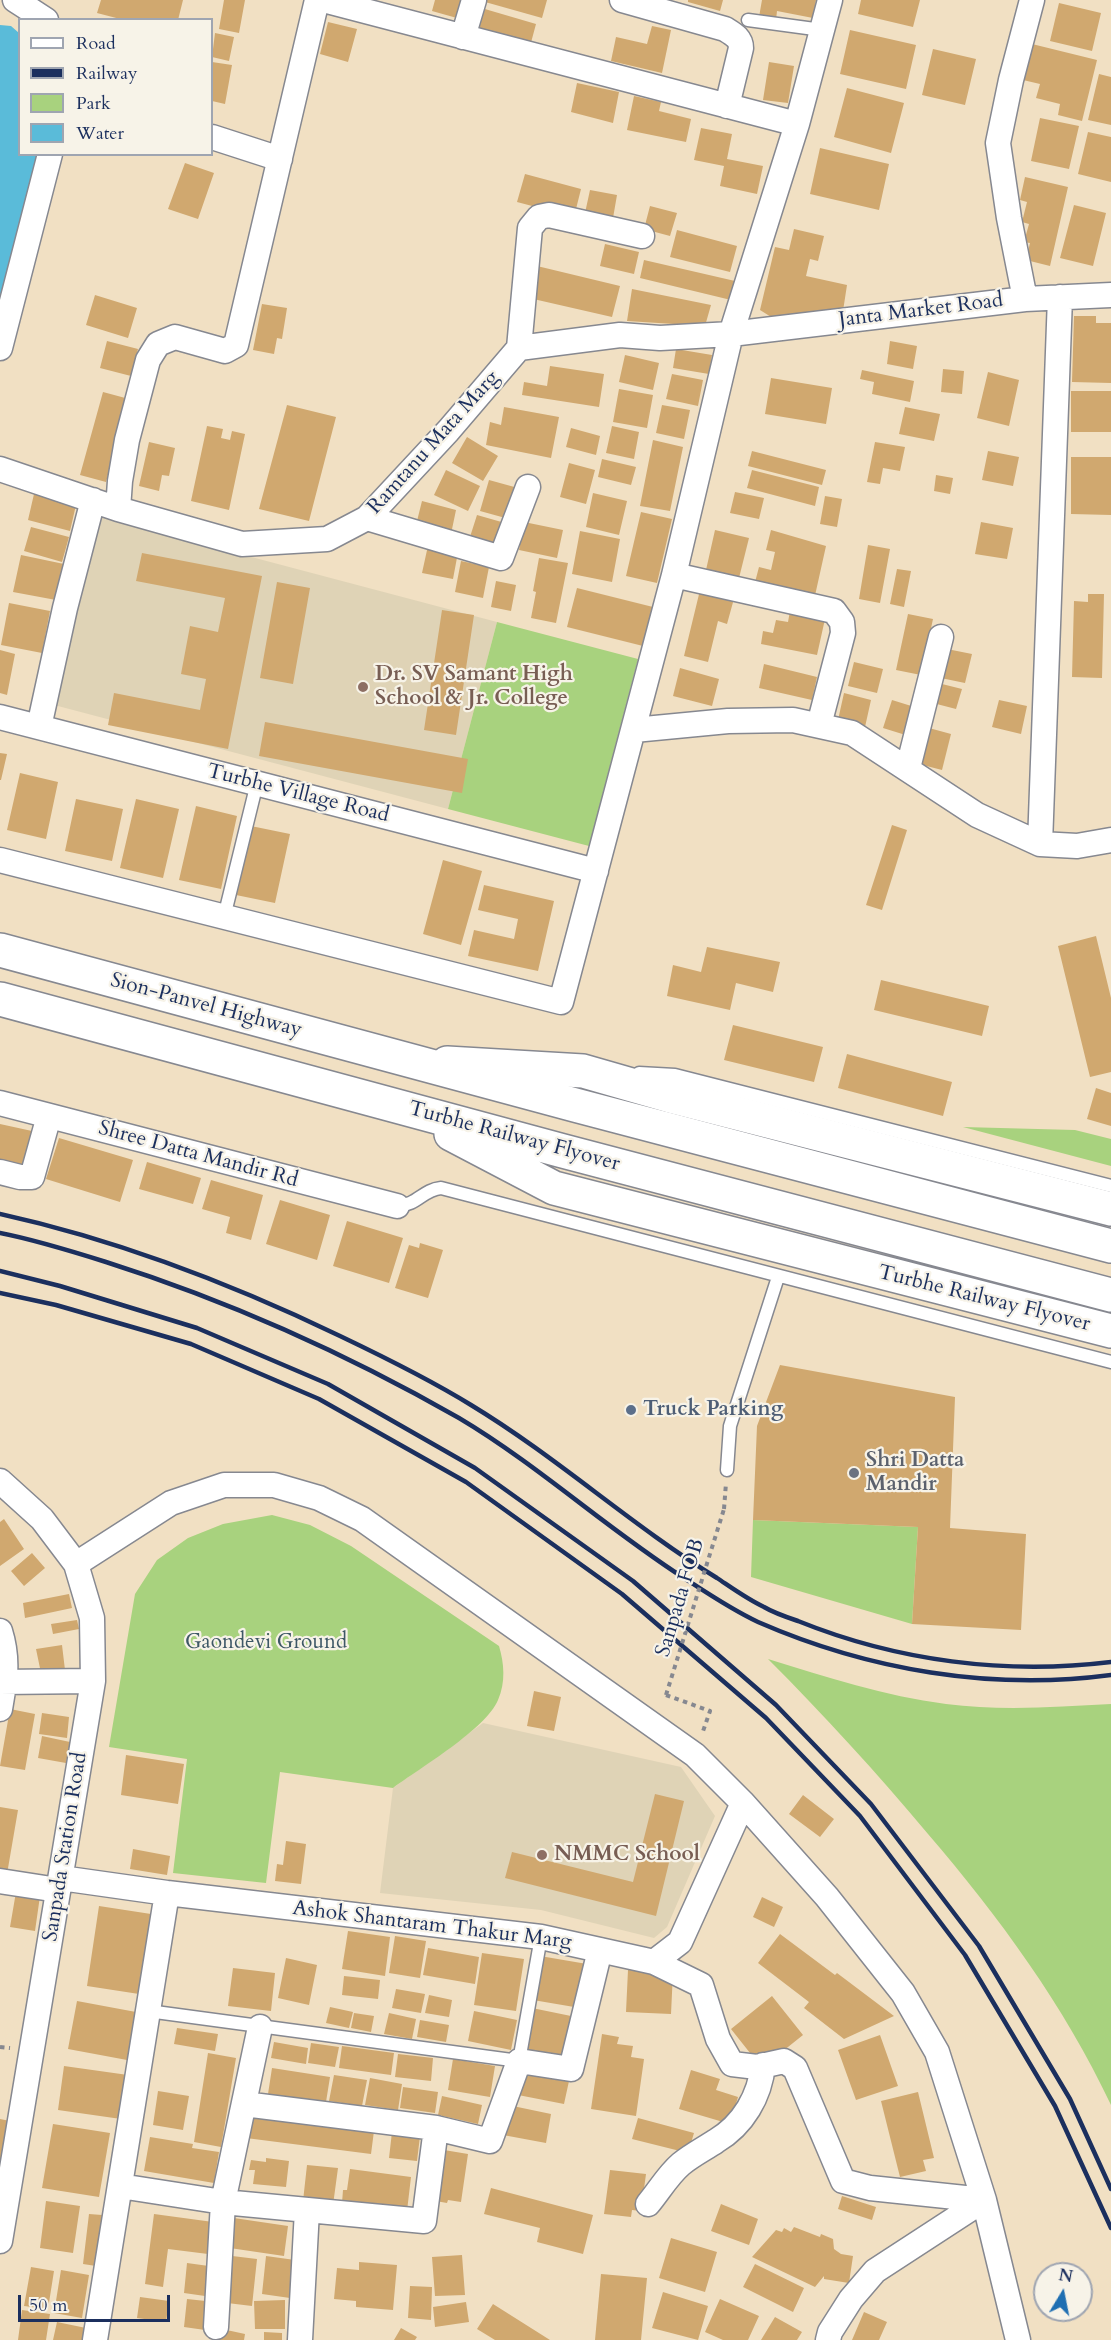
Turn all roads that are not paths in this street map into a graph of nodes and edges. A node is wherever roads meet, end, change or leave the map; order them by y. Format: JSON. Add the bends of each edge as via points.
{"nodes":[{"id":1,"x":15,"y":0,"type":"edge"},
{"id":2,"x":317,"y":0,"type":"edge"},
{"id":3,"x":323,"y":0,"type":"edge"},
{"id":4,"x":474,"y":0,"type":"edge"},
{"id":5,"x":622,"y":0,"type":"edge"},
{"id":6,"x":830,"y":0,"type":"edge"},
{"id":7,"x":1032,"y":0,"type":"edge"},
{"id":8,"x":43,"y":18,"type":"edge"},
{"id":9,"x":748,"y":20,"type":"dead end"},
{"id":10,"x":822,"y":30,"type":"junction"},
{"id":11,"x":463,"y":37,"type":"junction"},
{"id":12,"x":727,"y":106,"type":"junction"},
{"id":13,"x":797,"y":124,"type":"junction"},
{"id":14,"x":213,"y":137,"type":"edge"},
{"id":15,"x":49,"y":156,"type":"edge"},
{"id":16,"x":280,"y":159,"type":"junction"},
{"id":17,"x":642,"y":236,"type":"dead end"},
{"id":18,"x":1111,"y":295,"type":"edge"},
{"id":19,"x":1060,"y":297,"type":"junction"},
{"id":20,"x":1025,"y":299,"type":"junction"},
{"id":21,"x":731,"y":334,"type":"junction"},
{"id":22,"x":0,"y":348,"type":"edge"},
{"id":23,"x":519,"y":348,"type":"junction"},
{"id":24,"x":0,"y":469,"type":"edge"},
{"id":25,"x":528,"y":487,"type":"dead end"},
{"id":26,"x":93,"y":500,"type":"junction"},
{"id":27,"x":118,"y":509,"type":"junction"},
{"id":28,"x":367,"y":518,"type":"junction"},
{"id":29,"x":674,"y":575,"type":"junction"},
{"id":30,"x":941,"y":637,"type":"dead end"},
{"id":31,"x":0,"y":717,"type":"edge"},
{"id":32,"x":819,"y":725,"type":"junction"},
{"id":33,"x":39,"y":727,"type":"junction"},
{"id":34,"x":634,"y":730,"type":"junction"},
{"id":35,"x":908,"y":768,"type":"junction"},
{"id":36,"x":257,"y":783,"type":"junction"},
{"id":37,"x":1111,"y":840,"type":"edge"},
{"id":38,"x":1040,"y":844,"type":"junction"},
{"id":39,"x":0,"y":860,"type":"edge"},
{"id":40,"x":596,"y":870,"type":"junction"},
{"id":41,"x":224,"y":916,"type":"junction"},
{"id":42,"x":0,"y":950,"type":"edge"},
{"id":43,"x":0,"y":999,"type":"edge"},
{"id":44,"x":413,"y":1061,"type":"junction"},
{"id":45,"x":584,"y":1071,"type":"junction"},
{"id":46,"x":0,"y":1103,"type":"edge"},
{"id":47,"x":399,"y":1107,"type":"junction"},
{"id":48,"x":49,"y":1116,"type":"junction"},
{"id":49,"x":478,"y":1128,"type":"junction"},
{"id":50,"x":0,"y":1172,"type":"edge"},
{"id":51,"x":1111,"y":1186,"type":"edge"},
{"id":52,"x":397,"y":1206,"type":"joint"},
{"id":53,"x":1111,"y":1209,"type":"edge"},
{"id":54,"x":1111,"y":1246,"type":"edge"},
{"id":55,"x":1111,"y":1273,"type":"edge"},
{"id":56,"x":778,"y":1277,"type":"junction"},
{"id":57,"x":1111,"y":1294,"type":"edge"},
{"id":58,"x":1111,"y":1332,"type":"edge"},
{"id":59,"x":1111,"y":1362,"type":"edge"},
{"id":60,"x":727,"y":1470,"type":"road end"},
{"id":61,"x":0,"y":1481,"type":"edge"},
{"id":62,"x":76,"y":1564,"type":"junction"},
{"id":63,"x":0,"y":1630,"type":"edge"},
{"id":64,"x":2,"y":1682,"type":"edge"},
{"id":65,"x":93,"y":1682,"type":"junction"},
{"id":66,"x":0,"y":1709,"type":"edge"},
{"id":67,"x":743,"y":1803,"type":"junction"},
{"id":68,"x":0,"y":1881,"type":"edge"},
{"id":69,"x":59,"y":1884,"type":"junction"},
{"id":70,"x":167,"y":1893,"type":"junction"},
{"id":71,"x":541,"y":1937,"type":"junction"},
{"id":72,"x":600,"y":1950,"type":"junction"},
{"id":73,"x":654,"y":1962,"type":"junction"},
{"id":74,"x":148,"y":2011,"type":"junction"},
{"id":75,"x":260,"y":2027,"type":"junction"},
{"id":76,"x":519,"y":2061,"type":"junction"},
{"id":77,"x":763,"y":2065,"type":"junction"},
{"id":78,"x":244,"y":2104,"type":"junction"},
{"id":79,"x":436,"y":2128,"type":"junction"},
{"id":80,"x":120,"y":2186,"type":"junction"},
{"id":81,"x":984,"y":2200,"type":"junction"},
{"id":82,"x":223,"y":2202,"type":"junction"},
{"id":83,"x":648,"y":2204,"type":"dead end"},
{"id":84,"x":308,"y":2210,"type":"junction"},
{"id":85,"x":0,"y":2241,"type":"edge"},
{"id":86,"x":216,"y":2327,"type":"dead end"},
{"id":87,"x":95,"y":2340,"type":"edge"},
{"id":88,"x":300,"y":2340,"type":"edge"},
{"id":89,"x":828,"y":2340,"type":"edge"},
{"id":90,"x":1018,"y":2340,"type":"edge"}],
"edges":[{"from":1,"to":8,"type":"street"},
{"from":2,"to":16,"type":"street"},
{"from":3,"to":11,"type":"street"},
{"from":4,"to":11,"type":"street"},
{"from":5,"to":12,"type":"street","via":[[724,29],[737,37],[741,48]]},
{"from":6,"to":10,"type":"street"},
{"from":7,"to":20,"type":"street","via":[[998,143]]},
{"from":9,"to":10,"type":"lane"},
{"from":10,"to":13,"type":"street"},
{"from":11,"to":12,"type":"street"},
{"from":12,"to":13,"type":"street"},
{"from":13,"to":21,"type":"street"},
{"from":14,"to":16,"type":"street"},
{"from":15,"to":22,"type":"street"},
{"from":16,"to":27,"type":"street","via":[[236,345],[225,351],[175,337],[158,344],[148,360],[127,440]]},
{"from":17,"to":23,"type":"street","via":[[549,215],[539,217],[530,228]]},
{"from":18,"to":19,"type":"street","name":"Janta Market Road"},
{"from":19,"to":20,"type":"street","name":"Janta Market Road"},
{"from":19,"to":38,"type":"street"},
{"from":20,"to":21,"type":"street","name":"Janta Market Road"},
{"from":21,"to":23,"type":"street","via":[[660,338],[620,335]]},
{"from":21,"to":29,"type":"street"},
{"from":23,"to":28,"type":"street","name":"Ramtanu Mata Marg"},
{"from":24,"to":26,"type":"street","name":"Ramtanu Mata Marg"},
{"from":25,"to":28,"type":"street","via":[[501,558]]},
{"from":26,"to":27,"type":"street","name":"Ramtanu Mata Marg"},
{"from":26,"to":33,"type":"street"},
{"from":27,"to":28,"type":"street","name":"Ramtanu Mata Marg","via":[[242,544],[327,539]]},
{"from":29,"to":32,"type":"street","via":[[834,611],[842,622],[843,633]]},
{"from":29,"to":34,"type":"street"},
{"from":30,"to":35,"type":"street"},
{"from":31,"to":33,"type":"street","name":"Turbhe Village Road"},
{"from":32,"to":34,"type":"street","via":[[793,720],[728,721]]},
{"from":32,"to":35,"type":"street","via":[[852,733]]},
{"from":33,"to":36,"type":"street","name":"Turbhe Village Road"},
{"from":34,"to":40,"type":"street"},
{"from":35,"to":38,"type":"street","via":[[977,815]]},
{"from":36,"to":40,"type":"street","name":"Turbhe Village Road"},
{"from":36,"to":41,"type":"lane"},
{"from":37,"to":38,"type":"street","via":[[1077,846]]},
{"from":39,"to":41,"type":"street"},
{"from":40,"to":41,"type":"street","via":[[561,1002]]},
{"from":42,"to":44,"type":"main road","name":"Sion-Panvel Highway"},
{"from":43,"to":47,"type":"main road"},
{"from":44,"to":45,"type":"main road"},
{"from":44,"to":54,"type":"main road"},
{"from":45,"to":51,"type":"lane","via":[[675,1075]]},
{"from":45,"to":53,"type":"main road"},
{"from":46,"to":48,"type":"street","name":"Shree Datta Mandir Rd"},
{"from":47,"to":49,"type":"main road","name":"Turbhe Railway Flyover"},
{"from":47,"to":58,"type":"main road","name":"Turbhe Railway Flyover","via":[[554,1188]]},
{"from":48,"to":50,"type":"street","via":[[32,1177]]},
{"from":48,"to":52,"type":"street","name":"Shree Datta Mandir Rd"},
{"from":49,"to":55,"type":"main road","via":[[537,1122]]},
{"from":49,"to":57,"type":"main road","name":"Turbhe Railway Flyover"},
{"from":52,"to":56,"type":"lane","via":[[408,1205],[432,1189],[441,1188]]},
{"from":56,"to":59,"type":"lane"},
{"from":56,"to":60,"type":"lane","via":[[730,1426]]},
{"from":61,"to":62,"type":"street","name":"Sanpada Station Road","via":[[42,1519]]},
{"from":62,"to":65,"type":"street","name":"Sanpada Station Road","via":[[92,1618]]},
{"from":62,"to":67,"type":"street","via":[[171,1503],[224,1485],[274,1485],[319,1498],[362,1520],[695,1755]]},
{"from":63,"to":64,"type":"street","via":[[6,1649]]},
{"from":64,"to":65,"type":"street"},
{"from":64,"to":66,"type":"street"},
{"from":65,"to":69,"type":"street","name":"Sanpada Station Road"},
{"from":67,"to":73,"type":"street","via":[[680,1942]]},
{"from":67,"to":81,"type":"street","via":[[827,1897],[903,1993],[937,2052]]},
{"from":68,"to":69,"type":"street","name":"Ashok Shantaram Thakur Marg"},
{"from":69,"to":70,"type":"street","name":"Ashok Shantaram Thakur Marg"},
{"from":69,"to":85,"type":"street","name":"Sanpada Station Road"},
{"from":70,"to":71,"type":"street","name":"Ashok Shantaram Thakur Marg"},
{"from":70,"to":74,"type":"street"},
{"from":71,"to":72,"type":"street","name":"Ashok Shantaram Thakur Marg"},
{"from":71,"to":76,"type":"lane"},
{"from":72,"to":73,"type":"street","name":"Ashok Shantaram Thakur Marg"},
{"from":72,"to":76,"type":"street","via":[[571,2068]]},
{"from":73,"to":77,"type":"street","name":"Ashok Shantaram Thakur Marg","via":[[701,1986],[718,2039],[732,2064]]},
{"from":74,"to":75,"type":"lane"},
{"from":74,"to":80,"type":"street"},
{"from":75,"to":76,"type":"lane"},
{"from":75,"to":78,"type":"street"},
{"from":76,"to":79,"type":"street","via":[[490,2141]]},
{"from":77,"to":81,"type":"street","via":[[784,2061],[795,2068],[843,2181],[870,2188]]},
{"from":77,"to":83,"type":"street","via":[[761,2083],[747,2113],[718,2140],[679,2165]]},
{"from":78,"to":79,"type":"street"},
{"from":78,"to":82,"type":"street"},
{"from":79,"to":84,"type":"street","via":[[424,2221]]},
{"from":80,"to":82,"type":"street"},
{"from":80,"to":87,"type":"street"},
{"from":81,"to":89,"type":"street","via":[[875,2271],[851,2299]]},
{"from":81,"to":90,"type":"street"},
{"from":82,"to":84,"type":"street"},
{"from":82,"to":86,"type":"street"},
{"from":84,"to":88,"type":"street"}]}
